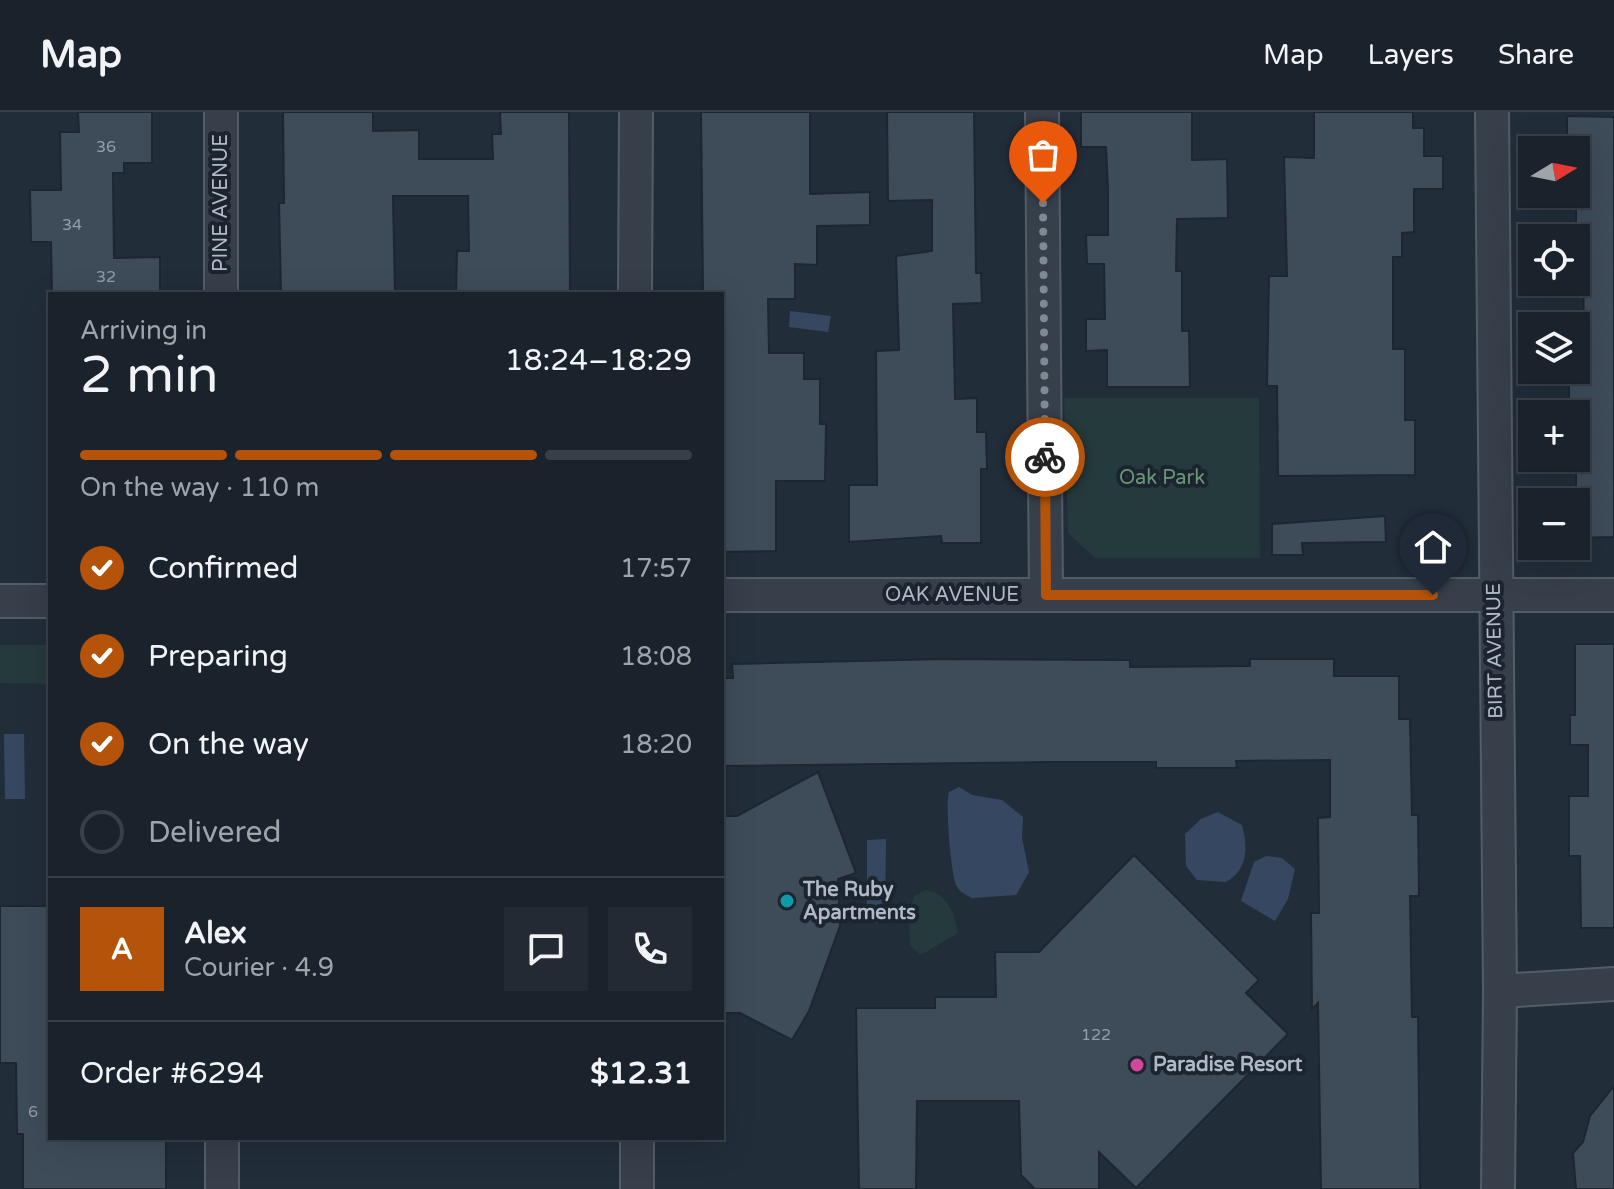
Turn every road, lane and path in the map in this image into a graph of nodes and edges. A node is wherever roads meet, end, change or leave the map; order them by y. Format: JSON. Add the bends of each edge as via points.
{"nodes":[{"id":1,"x":221,"y":112,"type":"edge"},
{"id":2,"x":636,"y":112,"type":"edge"},
{"id":3,"x":1042,"y":112,"type":"edge"},
{"id":4,"x":1492,"y":112,"type":"edge"},
{"id":5,"x":221,"y":292,"type":"edge"},
{"id":6,"x":635,"y":292,"type":"edge"},
{"id":7,"x":724,"y":595,"type":"edge"},
{"id":8,"x":1046,"y":595,"type":"junction"},
{"id":9,"x":1494,"y":595,"type":"junction"},
{"id":10,"x":1614,"y":595,"type":"edge"},
{"id":11,"x":0,"y":601,"type":"edge"},
{"id":12,"x":48,"y":601,"type":"edge"},
{"id":13,"x":1614,"y":984,"type":"edge"},
{"id":14,"x":1500,"y":991,"type":"junction"},
{"id":15,"x":222,"y":1140,"type":"edge"},
{"id":16,"x":637,"y":1140,"type":"edge"},
{"id":17,"x":222,"y":1189,"type":"edge"},
{"id":18,"x":637,"y":1189,"type":"edge"},
{"id":19,"x":1498,"y":1189,"type":"edge"}],
"edges":[{"from":1,"to":5,"type":"street","name":"PINE AVENUE"},
{"from":2,"to":6,"type":"street"},
{"from":3,"to":8,"type":"street"},
{"from":4,"to":9,"type":"street","name":"BIRT AVENUE"},
{"from":7,"to":8,"type":"street","name":"OAK AVENUE"},
{"from":8,"to":9,"type":"street","name":"OAK AVENUE"},
{"from":9,"to":10,"type":"street","name":"OAK AVENUE"},
{"from":9,"to":14,"type":"street","name":"BIRT AVENUE"},
{"from":11,"to":12,"type":"street"},
{"from":13,"to":14,"type":"street"},
{"from":14,"to":19,"type":"street","name":"BIRT AVENUE"},
{"from":15,"to":17,"type":"street"},
{"from":16,"to":18,"type":"street"}]}
